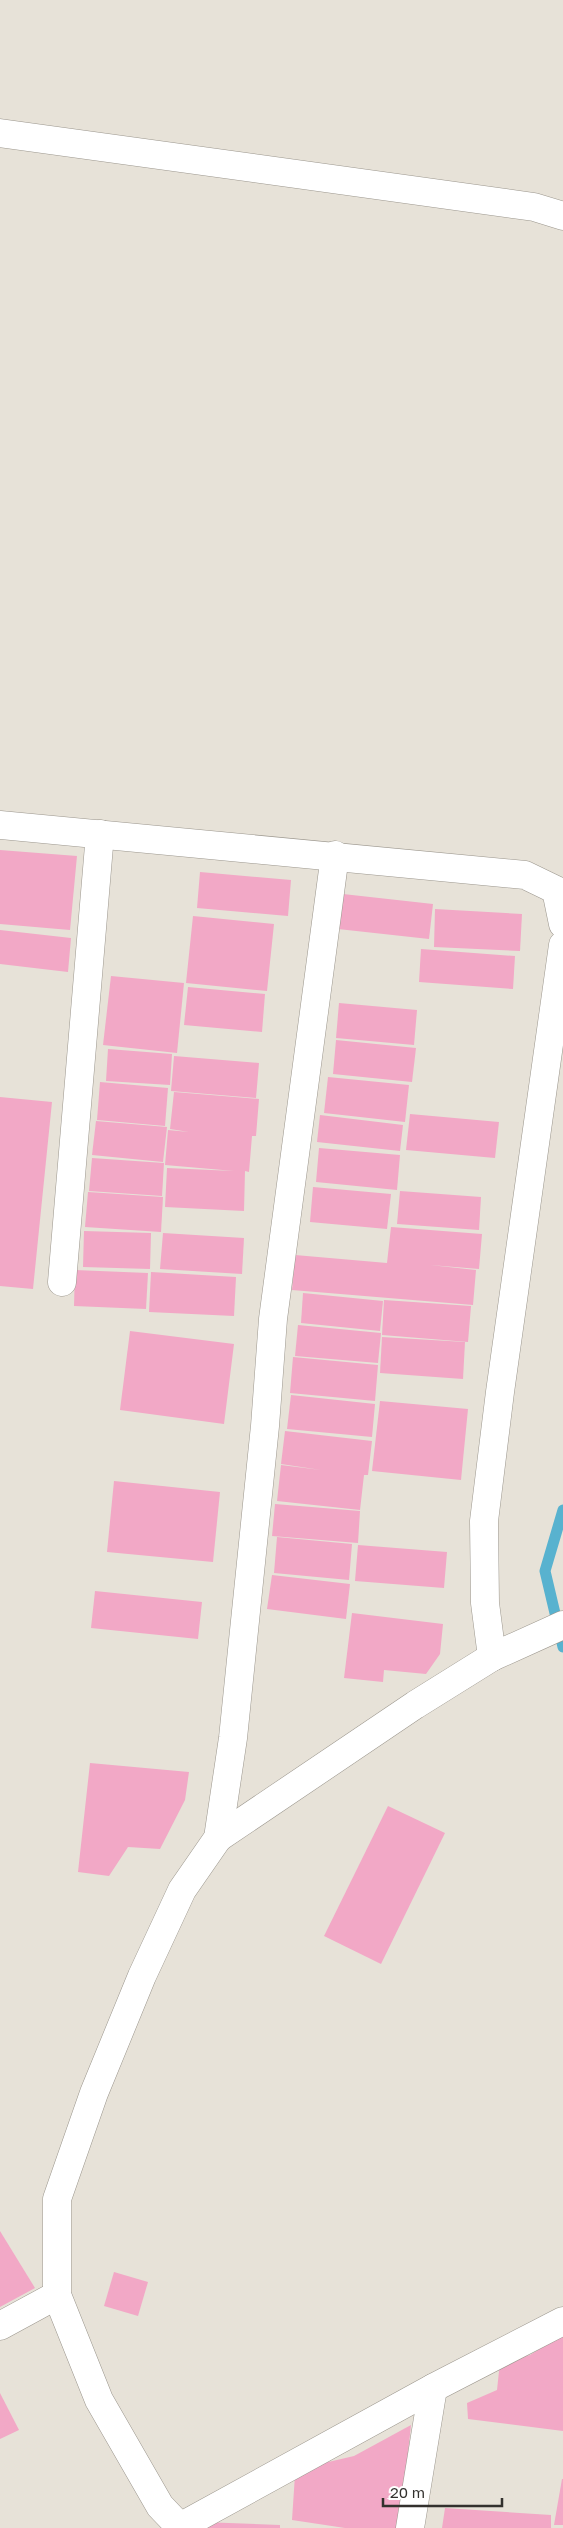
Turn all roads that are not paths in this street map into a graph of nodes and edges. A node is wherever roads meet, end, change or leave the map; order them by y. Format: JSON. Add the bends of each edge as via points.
{"nodes":[{"id":1,"x":0,"y":133,"type":"edge"},
{"id":2,"x":563,"y":216,"type":"edge"},
{"id":3,"x":0,"y":825,"type":"edge"},
{"id":4,"x":100,"y":834,"type":"junction"},
{"id":5,"x":335,"y":855,"type":"junction"},
{"id":6,"x":563,"y":924,"type":"edge"},
{"id":7,"x":563,"y":945,"type":"edge"},
{"id":8,"x":62,"y":1282,"type":"dead end"},
{"id":9,"x":563,"y":1626,"type":"edge"},
{"id":10,"x":492,"y":1657,"type":"junction"},
{"id":11,"x":218,"y":1838,"type":"junction"},
{"id":12,"x":57,"y":2295,"type":"junction"},
{"id":13,"x":563,"y":2321,"type":"edge"},
{"id":14,"x":0,"y":2326,"type":"edge"},
{"id":15,"x":433,"y":2388,"type":"junction"},
{"id":16,"x":179,"y":2528,"type":"edge"},
{"id":17,"x":410,"y":2528,"type":"edge"}],
"edges":[{"from":1,"to":2,"type":"street","via":[[534,207]]},
{"from":3,"to":4,"type":"street"},
{"from":4,"to":5,"type":"street"},
{"from":4,"to":8,"type":"street"},
{"from":5,"to":6,"type":"street","via":[[525,875],[556,890]]},
{"from":5,"to":11,"type":"street","via":[[273,1319],[266,1426],[234,1728]]},
{"from":7,"to":10,"type":"street","via":[[484,1521],[485,1604]]},
{"from":9,"to":10,"type":"street"},
{"from":10,"to":11,"type":"street"},
{"from":11,"to":12,"type":"street","via":[[182,1890],[90,2102],[57,2199]]},
{"from":12,"to":14,"type":"street"},
{"from":12,"to":16,"type":"street","via":[[98,2400],[160,2506]]},
{"from":13,"to":15,"type":"street"},
{"from":15,"to":16,"type":"street"},
{"from":15,"to":17,"type":"street"}]}
